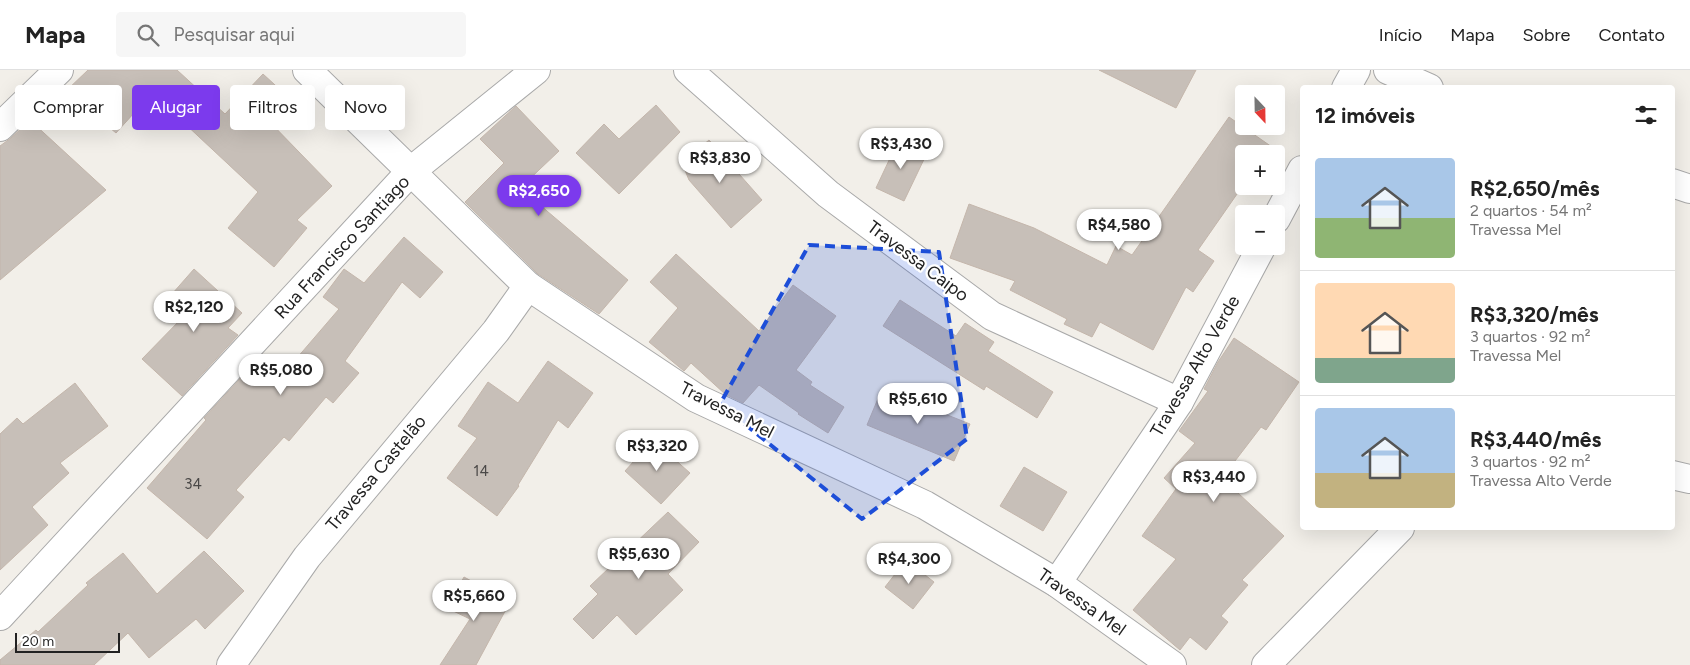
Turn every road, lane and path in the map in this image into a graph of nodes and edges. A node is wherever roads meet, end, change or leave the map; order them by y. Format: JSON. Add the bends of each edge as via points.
{"nodes":[{"id":1,"x":59,"y":70,"type":"edge"},
{"id":2,"x":307,"y":70,"type":"edge"},
{"id":3,"x":536,"y":70,"type":"edge"},
{"id":4,"x":688,"y":70,"type":"edge"},
{"id":5,"x":1356,"y":70,"type":"edge"},
{"id":6,"x":1388,"y":70,"type":"edge"},
{"id":7,"x":1348,"y":85,"type":"edge"},
{"id":8,"x":1422,"y":85,"type":"edge"},
{"id":9,"x":0,"y":127,"type":"edge"},
{"id":10,"x":411,"y":172,"type":"junction"},
{"id":11,"x":1300,"y":174,"type":"edge"},
{"id":12,"x":1675,"y":184,"type":"edge"},
{"id":13,"x":1690,"y":189,"type":"edge"},
{"id":14,"x":1283,"y":205,"type":"edge"},
{"id":15,"x":1257,"y":255,"type":"edge"},
{"id":16,"x":528,"y":286,"type":"junction"},
{"id":17,"x":1179,"y":402,"type":"junction"},
{"id":18,"x":1675,"y":476,"type":"edge"},
{"id":19,"x":1690,"y":479,"type":"edge"},
{"id":20,"x":1398,"y":530,"type":"edge"},
{"id":21,"x":1057,"y":582,"type":"junction"},
{"id":22,"x":0,"y":616,"type":"edge"},
{"id":23,"x":231,"y":665,"type":"edge"},
{"id":24,"x":1172,"y":665,"type":"edge"},
{"id":25,"x":1266,"y":665,"type":"edge"}],
"edges":[{"from":1,"to":9,"type":"street"},
{"from":2,"to":10,"type":"street","name":"Travessa Mel"},
{"from":3,"to":10,"type":"street","name":"Rua Francisco Santiago"},
{"from":4,"to":17,"type":"street","name":"Travessa Caipo","via":[[828,194],[992,316]]},
{"from":5,"to":7,"type":"street"},
{"from":6,"to":8,"type":"street"},
{"from":10,"to":16,"type":"street","name":"Travessa Mel"},
{"from":10,"to":22,"type":"street","name":"Rua Francisco Santiago"},
{"from":11,"to":14,"type":"street"},
{"from":12,"to":13,"type":"street"},
{"from":15,"to":17,"type":"street","name":"Travessa Alto Verde"},
{"from":16,"to":21,"type":"street","name":"Travessa Mel","via":[[696,398],[925,504]]},
{"from":16,"to":23,"type":"street","name":"Travessa Castelão","via":[[496,331],[307,557]]},
{"from":17,"to":21,"type":"street","name":"Travessa Alto Verde"},
{"from":18,"to":19,"type":"street"},
{"from":20,"to":25,"type":"street"},
{"from":21,"to":24,"type":"street","name":"Travessa Mel"}]}
